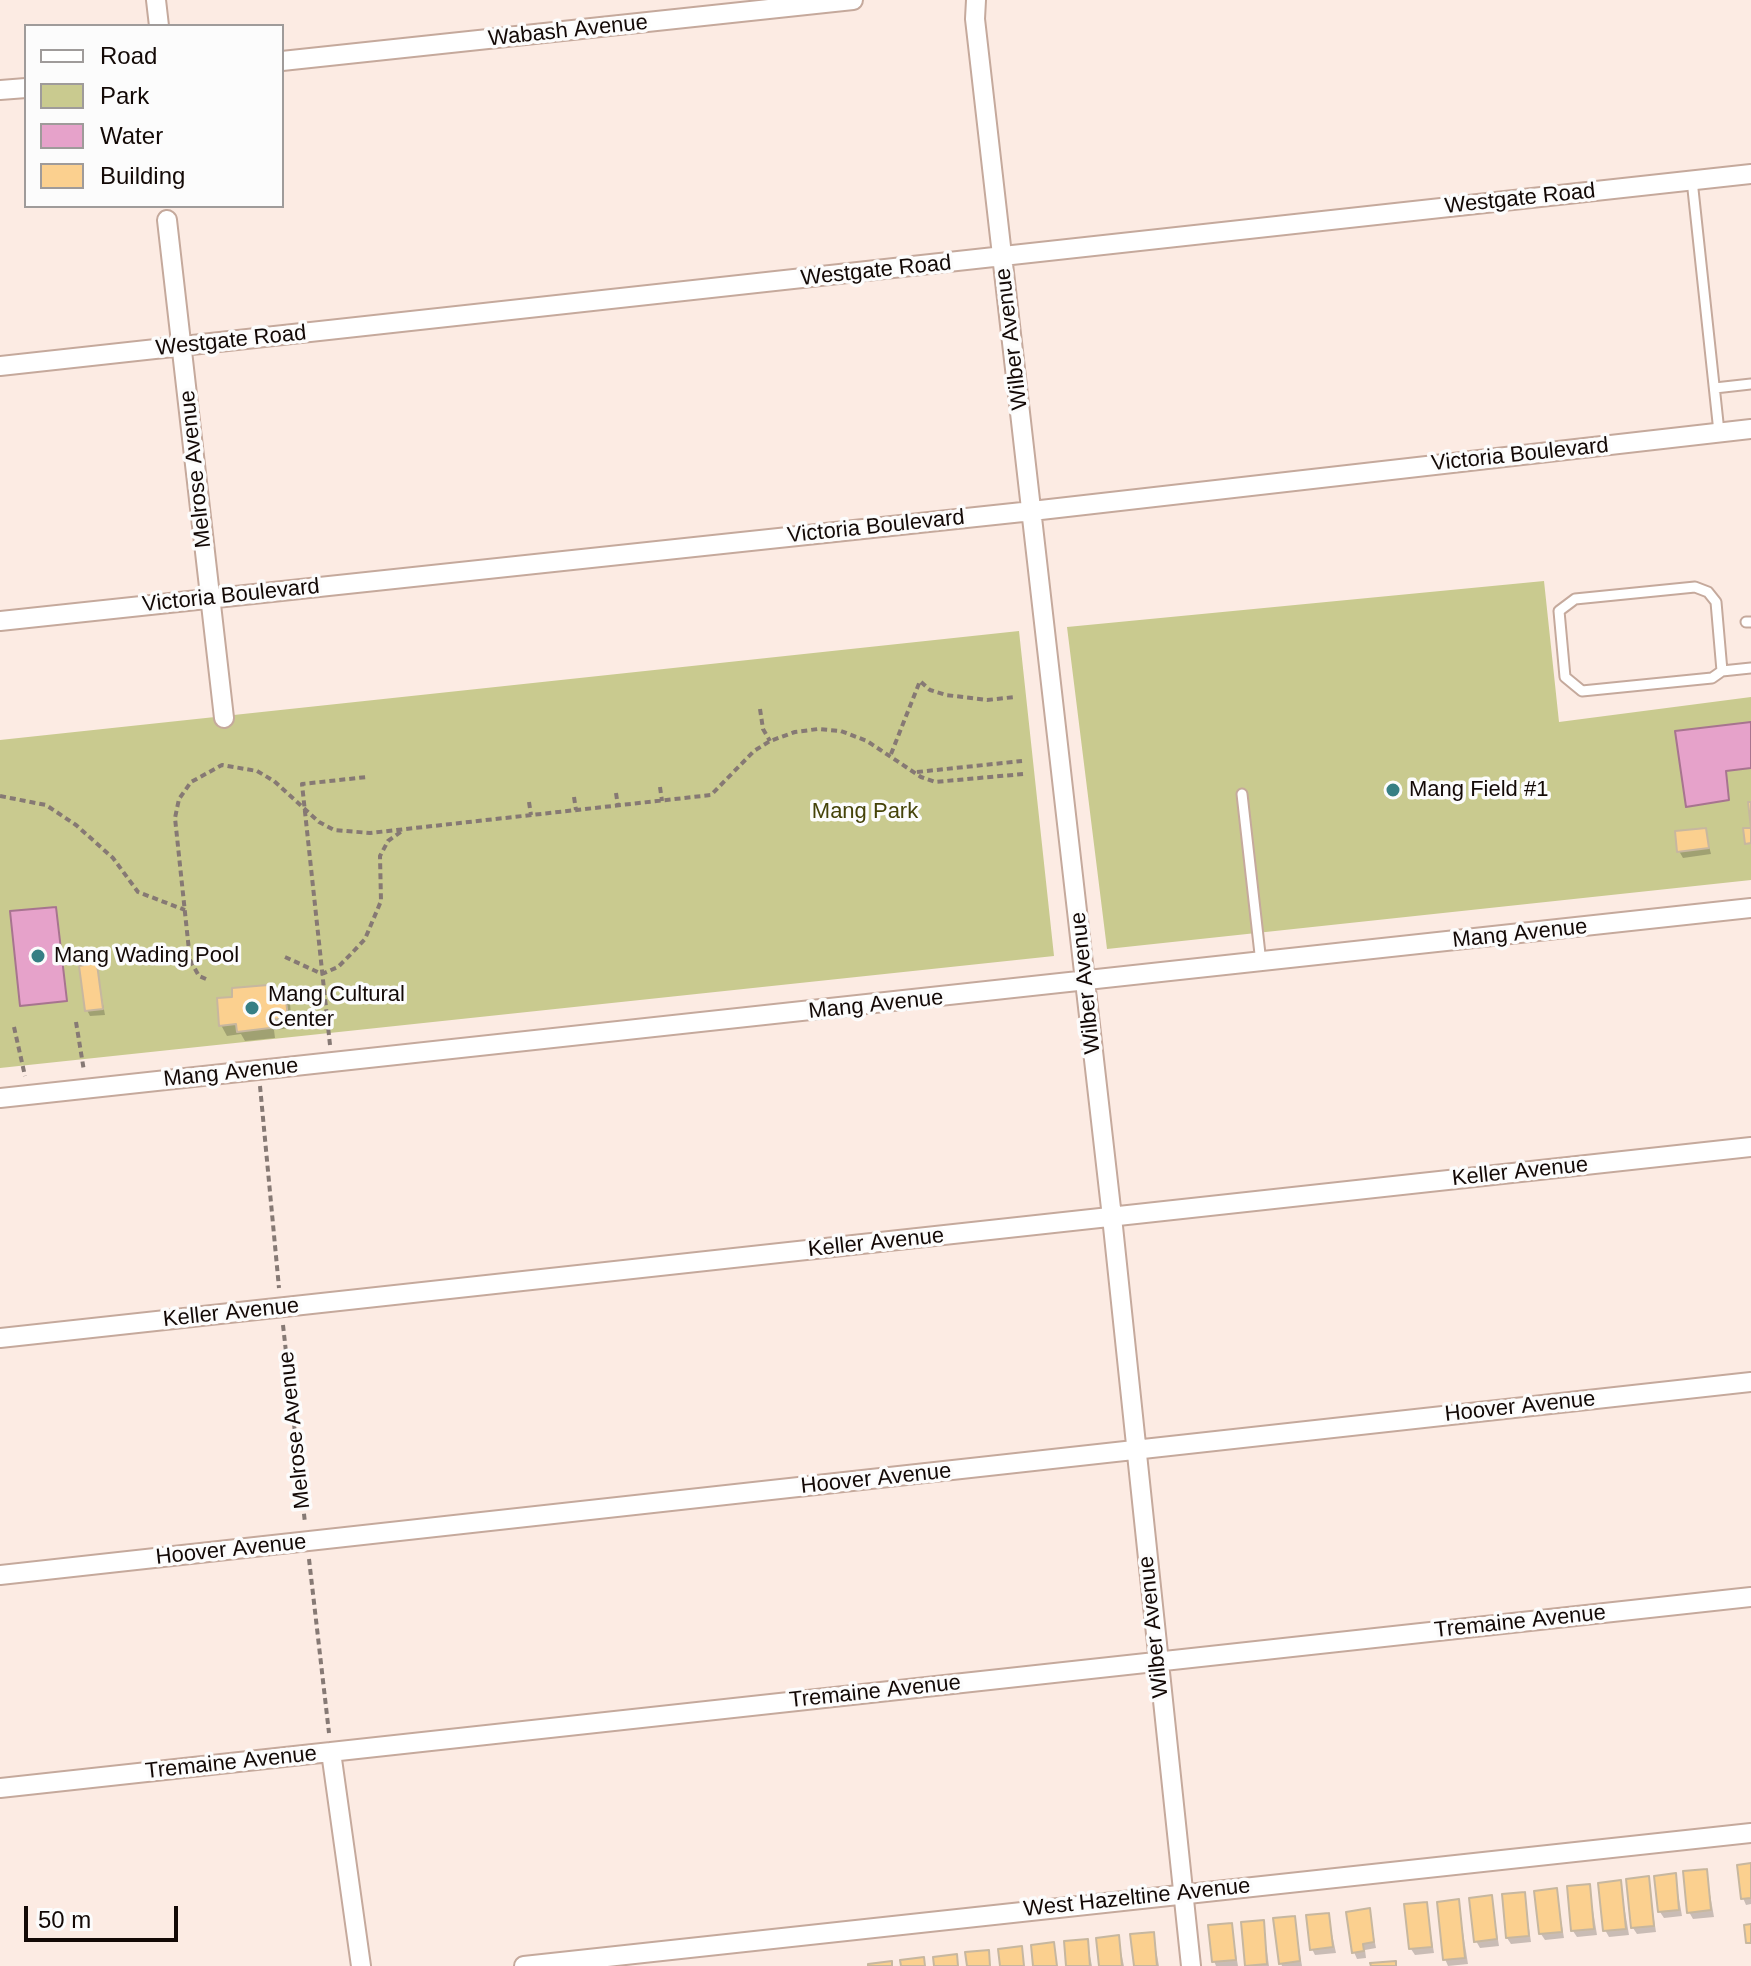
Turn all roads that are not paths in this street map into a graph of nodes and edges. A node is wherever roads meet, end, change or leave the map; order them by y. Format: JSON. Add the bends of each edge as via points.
{"nodes":[{"id":1,"x":156,"y":0,"type":"edge"},
{"id":2,"x":853,"y":0,"type":"edge"},
{"id":3,"x":976,"y":0,"type":"edge"},
{"id":4,"x":159,"y":24,"type":"edge"},
{"id":5,"x":284,"y":61,"type":"edge"},
{"id":6,"x":24,"y":88,"type":"edge"},
{"id":7,"x":0,"y":90,"type":"edge"},
{"id":8,"x":1751,"y":174,"type":"edge"},
{"id":9,"x":1692,"y":180,"type":"junction"},
{"id":10,"x":167,"y":220,"type":"dead end"},
{"id":11,"x":1003,"y":257,"type":"junction"},
{"id":12,"x":182,"y":346,"type":"junction"},
{"id":13,"x":0,"y":366,"type":"edge"},
{"id":14,"x":1751,"y":384,"type":"edge"},
{"id":15,"x":1715,"y":388,"type":"junction"},
{"id":16,"x":1751,"y":429,"type":"edge"},
{"id":17,"x":1719,"y":432,"type":"junction"},
{"id":18,"x":1032,"y":511,"type":"junction"},
{"id":19,"x":211,"y":598,"type":"junction"},
{"id":20,"x":0,"y":621,"type":"edge"},
{"id":21,"x":1751,"y":668,"type":"edge"},
{"id":22,"x":1722,"y":671,"type":"junction"},
{"id":23,"x":224,"y":718,"type":"dead end"},
{"id":24,"x":1242,"y":794,"type":"dead end"},
{"id":25,"x":1751,"y":908,"type":"edge"},
{"id":26,"x":1261,"y":963,"type":"junction"},
{"id":27,"x":1086,"y":982,"type":"junction"},
{"id":28,"x":0,"y":1098,"type":"edge"},
{"id":29,"x":1751,"y":1147,"type":"edge"},
{"id":30,"x":1112,"y":1217,"type":"junction"},
{"id":31,"x":0,"y":1338,"type":"edge"},
{"id":32,"x":1751,"y":1382,"type":"edge"},
{"id":33,"x":1136,"y":1450,"type":"junction"},
{"id":34,"x":0,"y":1575,"type":"edge"},
{"id":35,"x":1751,"y":1597,"type":"edge"},
{"id":36,"x":1158,"y":1661,"type":"junction"},
{"id":37,"x":331,"y":1752,"type":"junction"},
{"id":38,"x":0,"y":1788,"type":"edge"},
{"id":39,"x":1751,"y":1833,"type":"edge"},
{"id":40,"x":1183,"y":1893,"type":"junction"},
{"id":41,"x":361,"y":1966,"type":"edge"},
{"id":42,"x":524,"y":1966,"type":"edge"},
{"id":43,"x":1191,"y":1966,"type":"edge"}],
"edges":[{"from":1,"to":4,"type":"street"},
{"from":2,"to":5,"type":"street","name":"Wabash Avenue"},
{"from":3,"to":11,"type":"street","name":"Wilber Avenue"},
{"from":6,"to":7,"type":"street"},
{"from":8,"to":9,"type":"street","name":"Westgate Road"},
{"from":9,"to":11,"type":"street","name":"Westgate Road"},
{"from":9,"to":15,"type":"lane"},
{"from":10,"to":12,"type":"street","name":"Melrose Avenue"},
{"from":11,"to":12,"type":"street","name":"Westgate Road"},
{"from":11,"to":18,"type":"street","name":"Wilber Avenue"},
{"from":12,"to":13,"type":"street","name":"Westgate Road"},
{"from":12,"to":19,"type":"street","name":"Melrose Avenue"},
{"from":14,"to":15,"type":"lane"},
{"from":15,"to":17,"type":"lane"},
{"from":16,"to":17,"type":"street","name":"Victoria Boulevard"},
{"from":17,"to":18,"type":"street","name":"Victoria Boulevard"},
{"from":18,"to":19,"type":"street","name":"Victoria Boulevard"},
{"from":18,"to":27,"type":"street","name":"Wilber Avenue"},
{"from":19,"to":20,"type":"street","name":"Victoria Boulevard"},
{"from":19,"to":23,"type":"street","name":"Melrose Avenue"},
{"from":21,"to":22,"type":"lane"},
{"from":22,"to":22,"type":"lane","via":[[1716,602],[1695,587],[1575,599],[1559,611],[1565,677],[1582,691],[1712,678]]},
{"from":24,"to":26,"type":"lane"},
{"from":25,"to":26,"type":"street","name":"Mang Avenue"},
{"from":26,"to":27,"type":"street","name":"Mang Avenue"},
{"from":27,"to":28,"type":"street","name":"Mang Avenue"},
{"from":27,"to":30,"type":"street","name":"Wilber Avenue"},
{"from":29,"to":30,"type":"street","name":"Keller Avenue"},
{"from":30,"to":31,"type":"street","name":"Keller Avenue"},
{"from":30,"to":33,"type":"street","name":"Wilber Avenue"},
{"from":32,"to":33,"type":"street","name":"Hoover Avenue"},
{"from":33,"to":34,"type":"street","name":"Hoover Avenue"},
{"from":33,"to":36,"type":"street","name":"Wilber Avenue"},
{"from":35,"to":36,"type":"street","name":"Tremaine Avenue"},
{"from":36,"to":37,"type":"street","name":"Tremaine Avenue"},
{"from":36,"to":40,"type":"street","name":"Wilber Avenue"},
{"from":37,"to":38,"type":"street","name":"Tremaine Avenue"},
{"from":37,"to":41,"type":"street"},
{"from":39,"to":40,"type":"street","name":"West Hazeltine Avenue"},
{"from":40,"to":42,"type":"street","name":"West Hazeltine Avenue"},
{"from":40,"to":43,"type":"street","name":"Wilber Avenue"}]}
